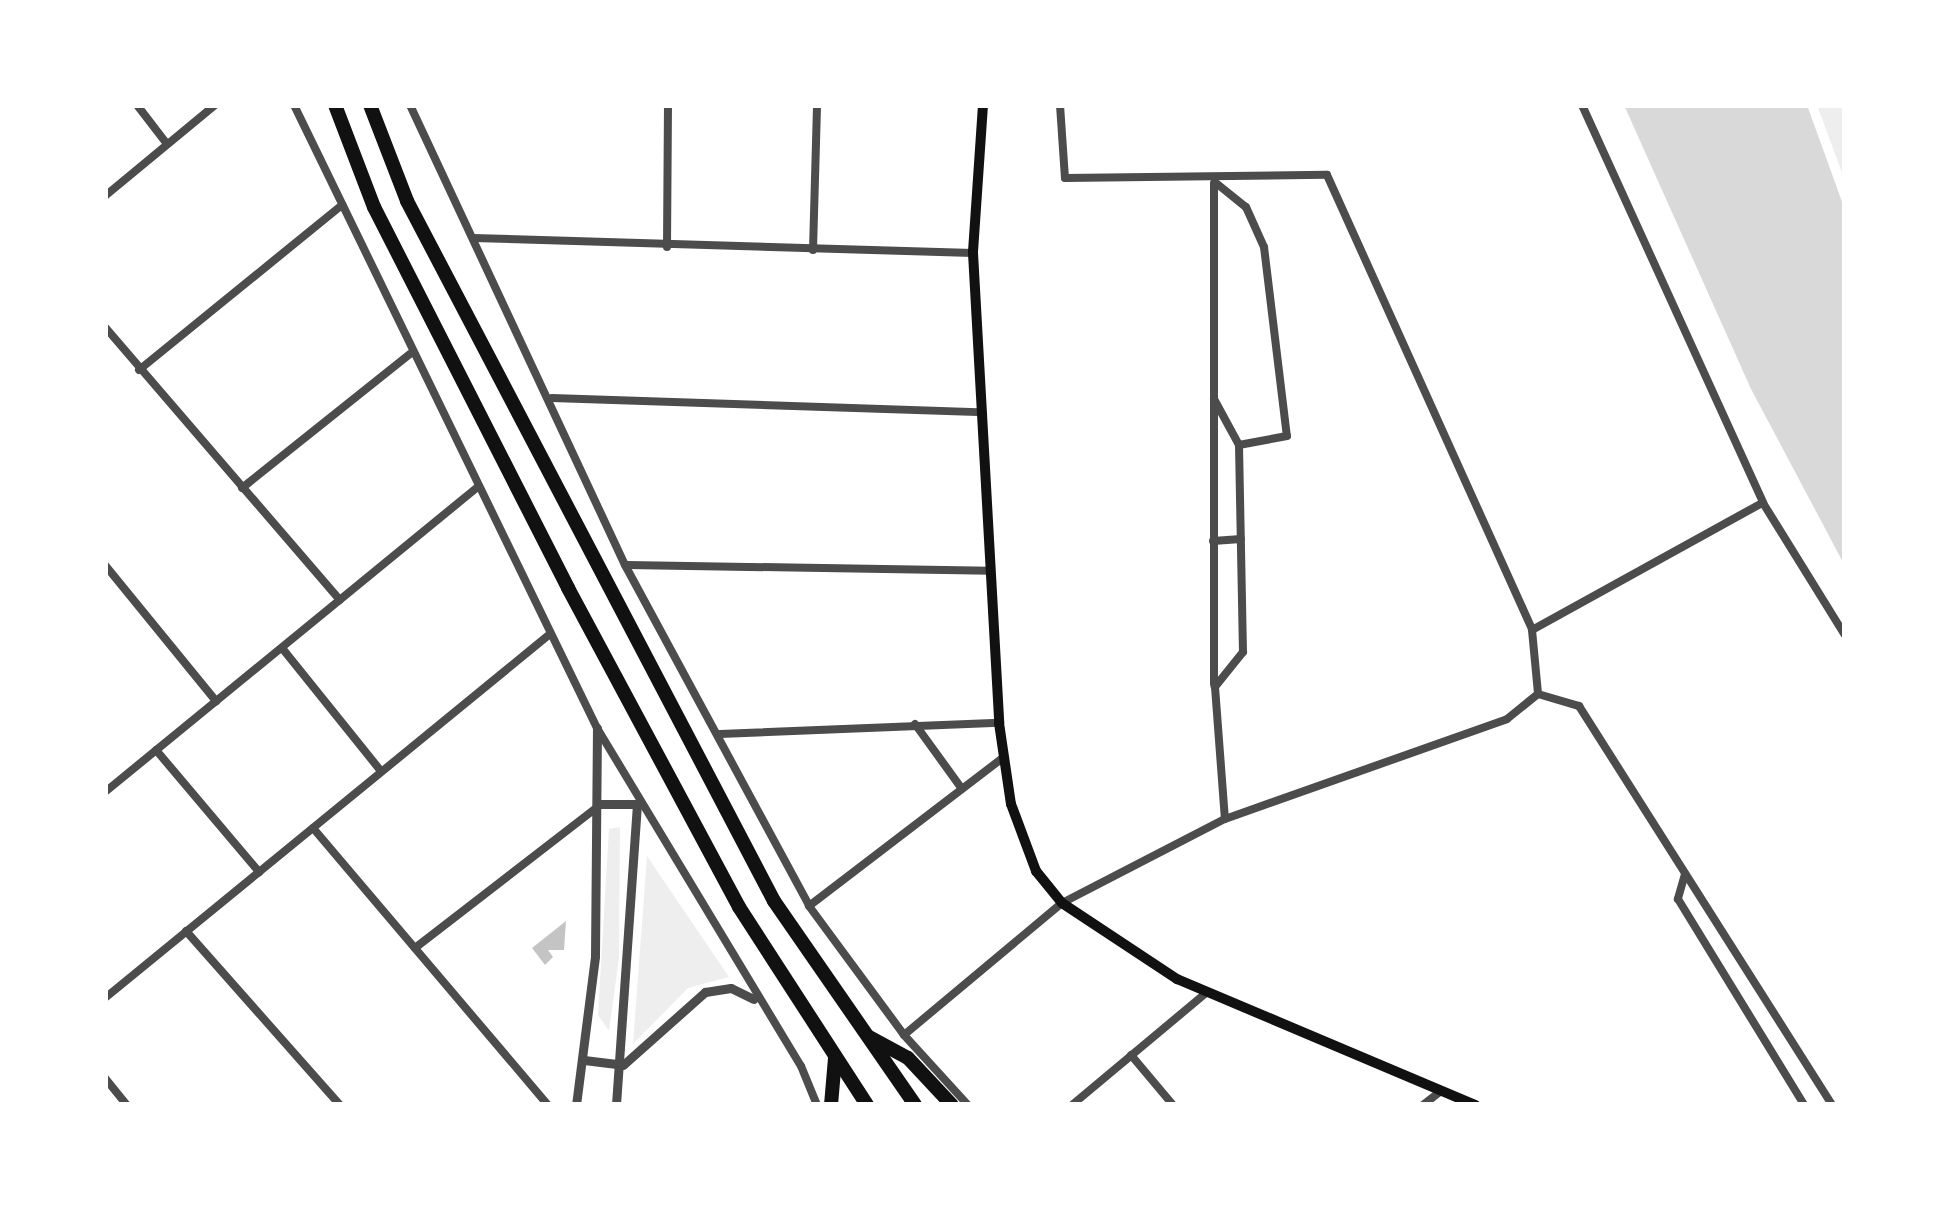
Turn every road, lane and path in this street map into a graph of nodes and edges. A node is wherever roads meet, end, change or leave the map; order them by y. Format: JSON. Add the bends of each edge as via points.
{"nodes":[{"id":1,"x":137,"y":105,"type":"edge"},
{"id":2,"x":215,"y":105,"type":"edge"},
{"id":3,"x":294,"y":105,"type":"edge"},
{"id":4,"x":335,"y":105,"type":"edge"},
{"id":5,"x":370,"y":105,"type":"edge"},
{"id":6,"x":410,"y":105,"type":"edge"},
{"id":7,"x":668,"y":105,"type":"edge"},
{"id":8,"x":817,"y":105,"type":"edge"},
{"id":9,"x":983,"y":105,"type":"edge"},
{"id":10,"x":1060,"y":105,"type":"edge"},
{"id":11,"x":1582,"y":105,"type":"edge"},
{"id":12,"x":167,"y":144,"type":"junction"},
{"id":13,"x":1214,"y":181,"type":"junction"},
{"id":14,"x":105,"y":196,"type":"edge"},
{"id":15,"x":342,"y":205,"type":"junction"},
{"id":16,"x":473,"y":238,"type":"junction"},
{"id":17,"x":667,"y":247,"type":"junction"},
{"id":18,"x":813,"y":250,"type":"junction"},
{"id":19,"x":973,"y":253,"type":"junction"},
{"id":20,"x":105,"y":327,"type":"edge"},
{"id":21,"x":410,"y":354,"type":"junction"},
{"id":22,"x":139,"y":370,"type":"junction"},
{"id":23,"x":1212,"y":396,"type":"junction"},
{"id":24,"x":552,"y":398,"type":"junction"},
{"id":25,"x":978,"y":412,"type":"junction"},
{"id":26,"x":1239,"y":445,"type":"junction"},
{"id":27,"x":242,"y":488,"type":"junction"},
{"id":28,"x":477,"y":488,"type":"junction"},
{"id":29,"x":1762,"y":503,"type":"junction"},
{"id":30,"x":1241,"y":539,"type":"junction"},
{"id":31,"x":1213,"y":541,"type":"junction"},
{"id":32,"x":105,"y":565,"type":"edge"},
{"id":33,"x":625,"y":565,"type":"junction"},
{"id":34,"x":990,"y":571,"type":"junction"},
{"id":35,"x":340,"y":600,"type":"junction"},
{"id":36,"x":1532,"y":630,"type":"junction"},
{"id":37,"x":550,"y":634,"type":"junction"},
{"id":38,"x":1845,"y":635,"type":"edge"},
{"id":39,"x":282,"y":647,"type":"junction"},
{"id":40,"x":1214,"y":687,"type":"junction"},
{"id":41,"x":1538,"y":694,"type":"junction"},
{"id":42,"x":216,"y":701,"type":"junction"},
{"id":43,"x":999,"y":723,"type":"junction"},
{"id":44,"x":915,"y":724,"type":"junction"},
{"id":45,"x":596,"y":728,"type":"junction"},
{"id":46,"x":720,"y":734,"type":"junction"},
{"id":47,"x":156,"y":750,"type":"junction"},
{"id":48,"x":1004,"y":757,"type":"junction"},
{"id":49,"x":381,"y":771,"type":"junction"},
{"id":50,"x":962,"y":789,"type":"junction"},
{"id":51,"x":105,"y":792,"type":"edge"},
{"id":52,"x":601,"y":804,"type":"junction"},
{"id":53,"x":637,"y":804,"type":"junction"},
{"id":54,"x":1225,"y":819,"type":"junction"},
{"id":55,"x":313,"y":828,"type":"junction"},
{"id":56,"x":259,"y":872,"type":"junction"},
{"id":57,"x":1685,"y":874,"type":"junction"},
{"id":58,"x":1062,"y":902,"type":"junction"},
{"id":59,"x":809,"y":906,"type":"junction"},
{"id":60,"x":186,"y":932,"type":"junction"},
{"id":61,"x":415,"y":948,"type":"junction"},
{"id":62,"x":1207,"y":994,"type":"junction"},
{"id":63,"x":105,"y":998,"type":"edge"},
{"id":64,"x":754,"y":999,"type":"junction"},
{"id":65,"x":904,"y":1035,"type":"junction"},
{"id":66,"x":865,"y":1036,"type":"junction"},
{"id":67,"x":1131,"y":1055,"type":"junction"},
{"id":68,"x":835,"y":1058,"type":"junction"},
{"id":69,"x":584,"y":1060,"type":"junction"},
{"id":70,"x":623,"y":1065,"type":"junction"},
{"id":71,"x":105,"y":1078,"type":"edge"},
{"id":72,"x":1443,"y":1089,"type":"junction"},
{"id":73,"x":127,"y":1105,"type":"edge"},
{"id":74,"x":340,"y":1105,"type":"edge"},
{"id":75,"x":548,"y":1105,"type":"edge"},
{"id":76,"x":576,"y":1105,"type":"edge"},
{"id":77,"x":616,"y":1105,"type":"edge"},
{"id":78,"x":818,"y":1105,"type":"edge"},
{"id":79,"x":831,"y":1105,"type":"edge"},
{"id":80,"x":867,"y":1105,"type":"edge"},
{"id":81,"x":915,"y":1105,"type":"edge"},
{"id":82,"x":952,"y":1105,"type":"edge"},
{"id":83,"x":968,"y":1105,"type":"edge"},
{"id":84,"x":1072,"y":1105,"type":"edge"},
{"id":85,"x":1173,"y":1105,"type":"edge"},
{"id":86,"x":1423,"y":1105,"type":"edge"},
{"id":87,"x":1475,"y":1105,"type":"edge"},
{"id":88,"x":1804,"y":1105,"type":"edge"},
{"id":89,"x":1832,"y":1105,"type":"edge"}],
"edges":[{"from":1,"to":12,"type":"street"},
{"from":2,"to":12,"type":"street"},
{"from":3,"to":15,"type":"street"},
{"from":4,"to":68,"type":"highway","via":[[374,207],[568,588],[739,907]]},
{"from":5,"to":66,"type":"highway","via":[[407,201],[595,569],[774,901]]},
{"from":6,"to":16,"type":"street"},
{"from":7,"to":17,"type":"street"},
{"from":8,"to":18,"type":"street"},
{"from":9,"to":19,"type":"main road"},
{"from":10,"to":13,"type":"street","via":[[1065,178]]},
{"from":11,"to":29,"type":"street"},
{"from":12,"to":14,"type":"street"},
{"from":13,"to":23,"type":"street"},
{"from":13,"to":26,"type":"street","via":[[1246,207],[1264,247],[1287,436]]},
{"from":13,"to":36,"type":"street","via":[[1328,175]]},
{"from":15,"to":21,"type":"street"},
{"from":15,"to":22,"type":"street"},
{"from":16,"to":17,"type":"street"},
{"from":16,"to":24,"type":"street"},
{"from":17,"to":18,"type":"street"},
{"from":18,"to":19,"type":"street"},
{"from":19,"to":25,"type":"main road"},
{"from":20,"to":22,"type":"street"},
{"from":21,"to":27,"type":"street"},
{"from":21,"to":28,"type":"street"},
{"from":22,"to":27,"type":"street"},
{"from":23,"to":26,"type":"street"},
{"from":23,"to":31,"type":"street"},
{"from":24,"to":25,"type":"street"},
{"from":24,"to":33,"type":"street"},
{"from":25,"to":34,"type":"main road"},
{"from":26,"to":30,"type":"street"},
{"from":27,"to":35,"type":"street"},
{"from":28,"to":35,"type":"street"},
{"from":28,"to":37,"type":"street"},
{"from":29,"to":36,"type":"street"},
{"from":29,"to":38,"type":"street"},
{"from":30,"to":31,"type":"street"},
{"from":30,"to":40,"type":"street","via":[[1243,652]]},
{"from":31,"to":40,"type":"street"},
{"from":32,"to":42,"type":"street"},
{"from":33,"to":34,"type":"street"},
{"from":33,"to":46,"type":"street"},
{"from":34,"to":43,"type":"main road"},
{"from":35,"to":39,"type":"street"},
{"from":36,"to":41,"type":"street"},
{"from":37,"to":45,"type":"street"},
{"from":37,"to":49,"type":"street"},
{"from":39,"to":42,"type":"street"},
{"from":39,"to":49,"type":"street"},
{"from":40,"to":54,"type":"street"},
{"from":41,"to":54,"type":"street","via":[[1507,719]]},
{"from":41,"to":57,"type":"street","via":[[1579,706]]},
{"from":42,"to":47,"type":"street"},
{"from":43,"to":44,"type":"street"},
{"from":43,"to":48,"type":"main road"},
{"from":44,"to":46,"type":"street"},
{"from":44,"to":50,"type":"street"},
{"from":45,"to":52,"type":"street"},
{"from":45,"to":53,"type":"street"},
{"from":46,"to":59,"type":"street"},
{"from":47,"to":51,"type":"street"},
{"from":47,"to":56,"type":"street"},
{"from":48,"to":50,"type":"street"},
{"from":48,"to":58,"type":"main road","via":[[1023,843]]},
{"from":49,"to":55,"type":"street"},
{"from":50,"to":59,"type":"street"},
{"from":52,"to":53,"type":"street"},
{"from":52,"to":61,"type":"street"},
{"from":52,"to":69,"type":"street"},
{"from":53,"to":64,"type":"street"},
{"from":53,"to":70,"type":"street"},
{"from":54,"to":58,"type":"street"},
{"from":55,"to":56,"type":"street"},
{"from":55,"to":61,"type":"street"},
{"from":56,"to":60,"type":"street"},
{"from":57,"to":88,"type":"street","via":[[1678,899]]},
{"from":57,"to":89,"type":"street"},
{"from":58,"to":62,"type":"main road"},
{"from":58,"to":65,"type":"street"},
{"from":59,"to":65,"type":"street"},
{"from":60,"to":63,"type":"street"},
{"from":60,"to":74,"type":"street"},
{"from":61,"to":75,"type":"street"},
{"from":62,"to":67,"type":"street"},
{"from":62,"to":72,"type":"main road"},
{"from":64,"to":70,"type":"street","via":[[731,988],[705,992]]},
{"from":64,"to":78,"type":"street"},
{"from":65,"to":83,"type":"street"},
{"from":66,"to":81,"type":"highway"},
{"from":66,"to":82,"type":"highway","via":[[908,1058]]},
{"from":67,"to":84,"type":"street"},
{"from":67,"to":85,"type":"street"},
{"from":68,"to":79,"type":"highway"},
{"from":68,"to":80,"type":"highway"},
{"from":69,"to":70,"type":"street"},
{"from":69,"to":76,"type":"street"},
{"from":70,"to":77,"type":"street"},
{"from":71,"to":73,"type":"street"},
{"from":72,"to":86,"type":"street"},
{"from":72,"to":87,"type":"main road"}]}
